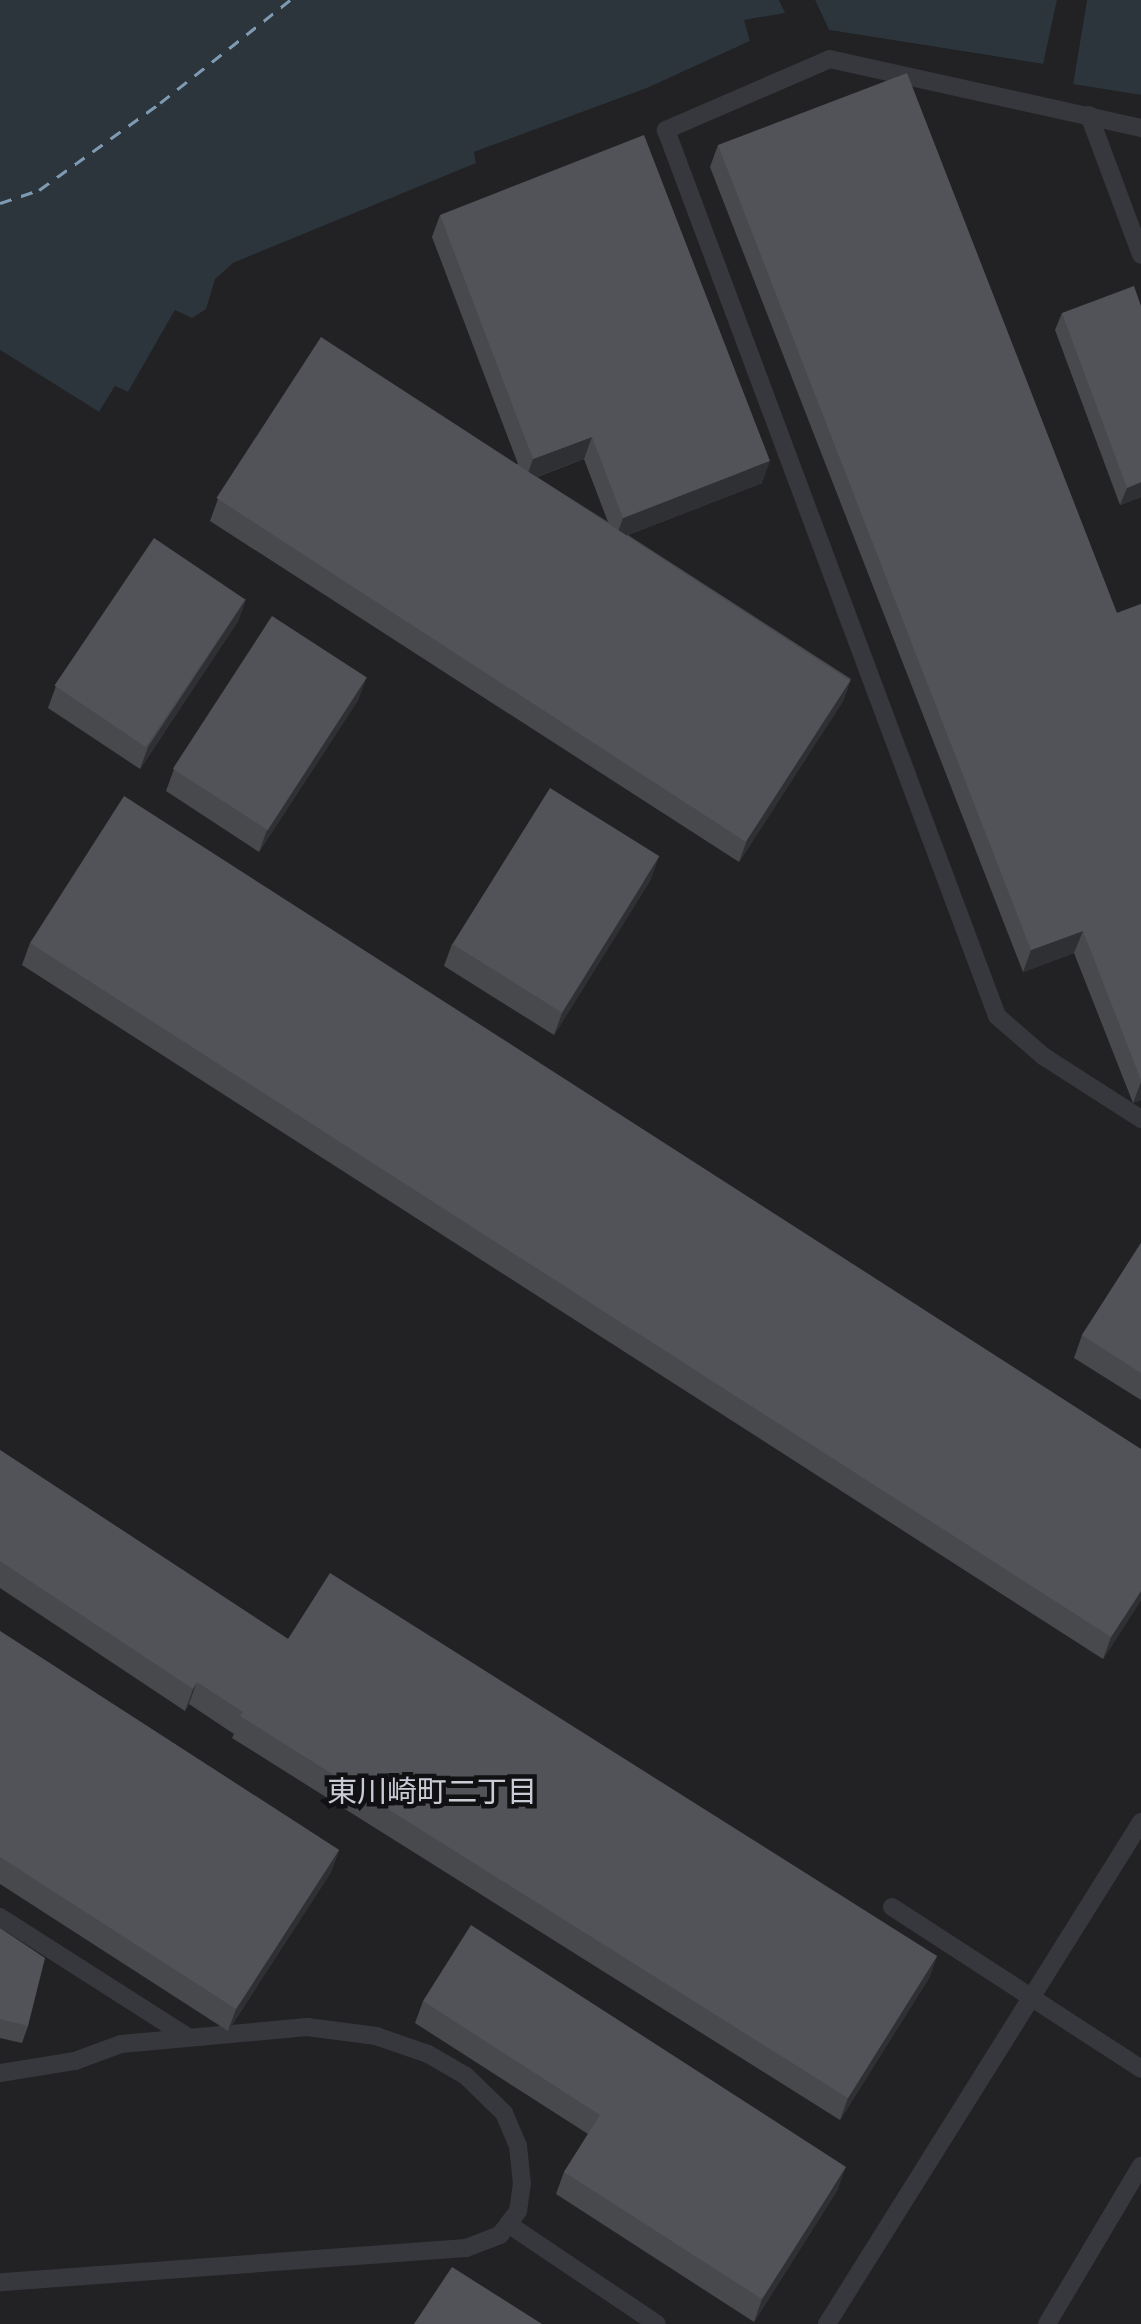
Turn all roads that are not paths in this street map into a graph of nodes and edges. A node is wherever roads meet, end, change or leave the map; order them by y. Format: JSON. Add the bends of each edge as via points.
{"nodes":[{"id":1,"x":1088,"y":115,"type":"junction"},
{"id":2,"x":1141,"y":128,"type":"edge"},
{"id":3,"x":1141,"y":255,"type":"edge"},
{"id":4,"x":1141,"y":1118,"type":"edge"},
{"id":5,"x":1141,"y":1822,"type":"edge"},
{"id":6,"x":892,"y":1907,"type":"dead end"},
{"id":7,"x":0,"y":1917,"type":"edge"},
{"id":8,"x":1032,"y":1997,"type":"junction"},
{"id":9,"x":189,"y":2038,"type":"junction"},
{"id":10,"x":1141,"y":2069,"type":"edge"},
{"id":11,"x":0,"y":2073,"type":"edge"},
{"id":12,"x":1141,"y":2166,"type":"edge"},
{"id":13,"x":508,"y":2224,"type":"junction"},
{"id":14,"x":0,"y":2282,"type":"edge"},
{"id":15,"x":657,"y":2324,"type":"edge"},
{"id":16,"x":827,"y":2324,"type":"edge"},
{"id":17,"x":1047,"y":2324,"type":"edge"}],
"edges":[{"from":1,"to":2,"type":"lane"},
{"from":1,"to":3,"type":"lane"},
{"from":1,"to":4,"type":"lane","via":[[830,59],[666,130],[997,1016],[1042,1056]]},
{"from":5,"to":8,"type":"lane"},
{"from":6,"to":8,"type":"lane"},
{"from":7,"to":9,"type":"lane"},
{"from":8,"to":10,"type":"lane"},
{"from":8,"to":16,"type":"lane"},
{"from":9,"to":11,"type":"lane","via":[[121,2044],[75,2061]]},
{"from":9,"to":13,"type":"lane","via":[[307,2027],[376,2036],[466,2076],[504,2113],[518,2146],[522,2182],[518,2211]]},
{"from":12,"to":17,"type":"lane"},
{"from":13,"to":14,"type":"lane","via":[[500,2235],[466,2248]]},
{"from":13,"to":15,"type":"lane"}]}
